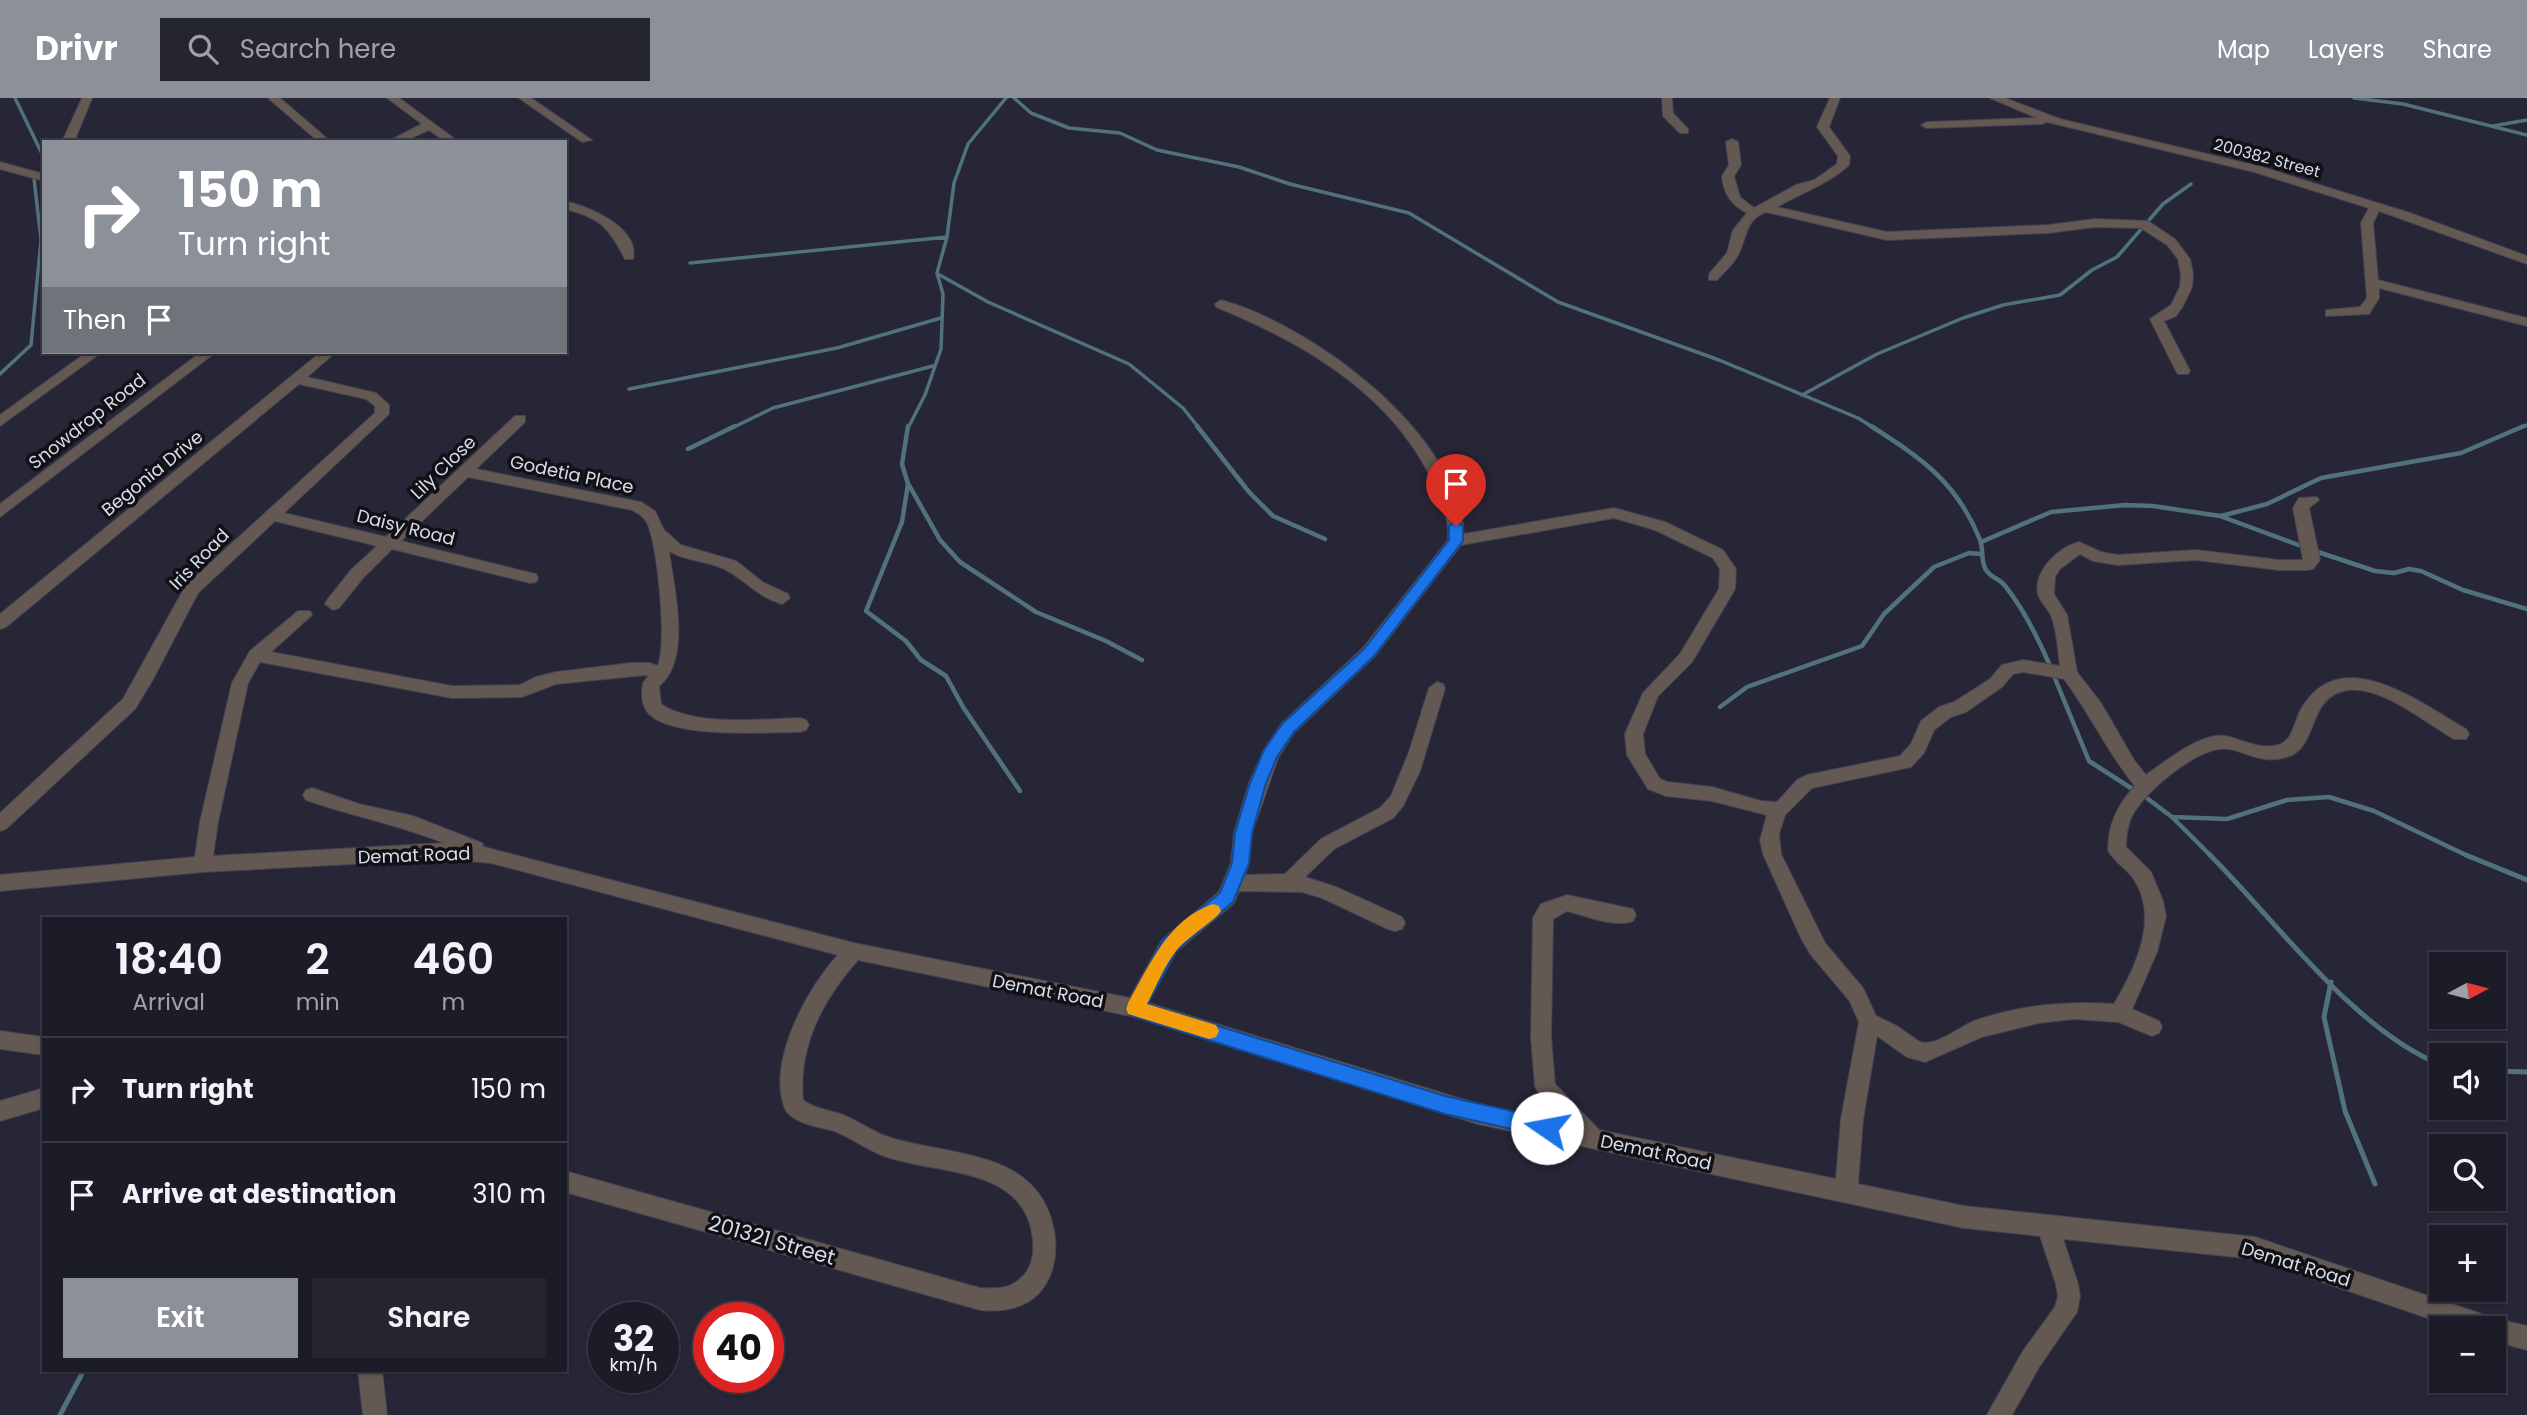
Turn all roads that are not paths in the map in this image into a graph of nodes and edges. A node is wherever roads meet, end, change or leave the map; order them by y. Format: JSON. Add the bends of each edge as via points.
{"nodes":[{"id":1,"x":87,"y":98,"type":"edge"},
{"id":2,"x":273,"y":98,"type":"edge"},
{"id":3,"x":392,"y":98,"type":"edge"},
{"id":4,"x":524,"y":98,"type":"edge"},
{"id":5,"x":1667,"y":98,"type":"edge"},
{"id":6,"x":1835,"y":98,"type":"edge"},
{"id":7,"x":1995,"y":98,"type":"edge"},
{"id":8,"x":2056,"y":121,"type":"junction"},
{"id":9,"x":429,"y":125,"type":"junction"},
{"id":10,"x":1927,"y":125,"type":"dead end"},
{"id":11,"x":1684,"y":131,"type":"dead end"},
{"id":12,"x":69,"y":140,"type":"edge"},
{"id":13,"x":324,"y":140,"type":"edge"},
{"id":14,"x":396,"y":140,"type":"edge"},
{"id":15,"x":451,"y":140,"type":"edge"},
{"id":16,"x":586,"y":140,"type":"dead end"},
{"id":17,"x":1732,"y":142,"type":"dead end"},
{"id":18,"x":0,"y":164,"type":"edge"},
{"id":19,"x":42,"y":167,"type":"edge"},
{"id":20,"x":29,"y":173,"type":"junction"},
{"id":21,"x":42,"y":177,"type":"edge"},
{"id":22,"x":567,"y":206,"type":"edge"},
{"id":23,"x":2375,"y":207,"type":"junction"},
{"id":24,"x":1759,"y":210,"type":"junction"},
{"id":25,"x":629,"y":256,"type":"dead end"},
{"id":26,"x":2527,"y":260,"type":"edge"},
{"id":27,"x":1713,"y":277,"type":"dead end"},
{"id":28,"x":2372,"y":283,"type":"junction"},
{"id":29,"x":1221,"y":304,"type":"dead end"},
{"id":30,"x":2331,"y":313,"type":"dead end"},
{"id":31,"x":2527,"y":322,"type":"edge"},
{"id":32,"x":92,"y":354,"type":"edge"},
{"id":33,"x":327,"y":354,"type":"edge"},
{"id":34,"x":203,"y":356,"type":"edge"},
{"id":35,"x":2183,"y":371,"type":"dead end"},
{"id":36,"x":296,"y":379,"type":"junction"},
{"id":37,"x":520,"y":419,"type":"dead end"},
{"id":38,"x":0,"y":422,"type":"edge"},
{"id":39,"x":466,"y":472,"type":"junction"},
{"id":40,"x":2312,"y":500,"type":"dead end"},
{"id":41,"x":0,"y":512,"type":"edge"},
{"id":42,"x":273,"y":515,"type":"junction"},
{"id":43,"x":657,"y":532,"type":"junction"},
{"id":44,"x":1456,"y":541,"type":"junction"},
{"id":45,"x":392,"y":543,"type":"junction"},
{"id":46,"x":530,"y":578,"type":"dead end"},
{"id":47,"x":782,"y":598,"type":"dead end"},
{"id":48,"x":333,"y":604,"type":"dead end"},
{"id":49,"x":304,"y":615,"type":"dead end"},
{"id":50,"x":0,"y":622,"type":"edge"},
{"id":51,"x":256,"y":655,"type":"junction"},
{"id":52,"x":2068,"y":673,"type":"junction"},
{"id":53,"x":661,"y":676,"type":"junction"},
{"id":54,"x":1437,"y":688,"type":"dead end"},
{"id":55,"x":800,"y":725,"type":"dead end"},
{"id":56,"x":2460,"y":734,"type":"dead end"},
{"id":57,"x":2145,"y":786,"type":"junction"},
{"id":58,"x":312,"y":795,"type":"dead end"},
{"id":59,"x":1776,"y":811,"type":"junction"},
{"id":60,"x":0,"y":824,"type":"edge"},
{"id":61,"x":491,"y":855,"type":"junction"},
{"id":62,"x":203,"y":864,"type":"junction"},
{"id":63,"x":1290,"y":882,"type":"junction"},
{"id":64,"x":0,"y":883,"type":"edge"},
{"id":65,"x":1234,"y":883,"type":"junction"},
{"id":66,"x":1626,"y":915,"type":"dead end"},
{"id":67,"x":1395,"y":923,"type":"dead end"},
{"id":68,"x":854,"y":951,"type":"junction"},
{"id":69,"x":1135,"y":1009,"type":"junction"},
{"id":70,"x":2119,"y":1013,"type":"junction"},
{"id":71,"x":1869,"y":1022,"type":"junction"},
{"id":72,"x":2152,"y":1027,"type":"dead end"},
{"id":73,"x":0,"y":1040,"type":"edge"},
{"id":74,"x":42,"y":1046,"type":"edge"},
{"id":75,"x":42,"y":1099,"type":"edge"},
{"id":76,"x":0,"y":1111,"type":"edge"},
{"id":77,"x":1593,"y":1138,"type":"junction"},
{"id":78,"x":567,"y":1182,"type":"edge"},
{"id":79,"x":1846,"y":1192,"type":"junction"},
{"id":80,"x":2048,"y":1227,"type":"junction"},
{"id":81,"x":2454,"y":1316,"type":"edge"},
{"id":82,"x":2506,"y":1333,"type":"edge"},
{"id":83,"x":2527,"y":1338,"type":"edge"},
{"id":84,"x":370,"y":1372,"type":"edge"},
{"id":85,"x":375,"y":1415,"type":"edge"},
{"id":86,"x":1999,"y":1415,"type":"edge"}],
"edges":[{"from":1,"to":12,"type":"street"},
{"from":2,"to":13,"type":"street"},
{"from":3,"to":9,"type":"street"},
{"from":4,"to":16,"type":"street"},
{"from":5,"to":11,"type":"street","via":[[1667,114]]},
{"from":6,"to":24,"type":"street","via":[[1823,127],[1844,156],[1843,165]]},
{"from":7,"to":8,"type":"street","name":"200382 Street"},
{"from":8,"to":10,"type":"street"},
{"from":8,"to":23,"type":"street","name":"200382 Street","via":[[2258,169]]},
{"from":9,"to":14,"type":"street"},
{"from":9,"to":15,"type":"street"},
{"from":17,"to":24,"type":"street","via":[[1735,160],[1728,176],[1730,188],[1740,206]]},
{"from":18,"to":20,"type":"street"},
{"from":19,"to":20,"type":"street"},
{"from":20,"to":21,"type":"street"},
{"from":22,"to":25,"type":"street","via":[[603,219],[624,240]]},
{"from":23,"to":26,"type":"street","name":"200382 Street"},
{"from":23,"to":28,"type":"street","via":[[2367,223]]},
{"from":24,"to":27,"type":"street","via":[[1739,230],[1733,254]]},
{"from":24,"to":35,"type":"street","via":[[1887,236],[2144,224],[2171,242],[2184,259],[2187,274],[2182,298],[2171,313],[2157,319]]},
{"from":28,"to":30,"type":"street","via":[[2373,298],[2364,311]]},
{"from":28,"to":31,"type":"street"},
{"from":29,"to":44,"type":"street","via":[[1303,340],[1393,414],[1431,462],[1451,506]]},
{"from":32,"to":38,"type":"street"},
{"from":33,"to":36,"type":"street","name":"Begonia Drive"},
{"from":34,"to":41,"type":"street","name":"Snowdrop Road"},
{"from":36,"to":42,"type":"street","name":"Iris Road","via":[[371,396],[383,410],[379,420]]},
{"from":36,"to":50,"type":"street","name":"Begonia Drive"},
{"from":37,"to":39,"type":"street","name":"Lily Close"},
{"from":39,"to":43,"type":"street","name":"Godetia Place","via":[[636,506],[648,512]]},
{"from":39,"to":45,"type":"street","name":"Lily Close"},
{"from":40,"to":52,"type":"street","via":[[2301,508],[2312,559],[2299,567],[2196,555],[2118,560],[2079,547],[2073,550],[2054,565],[2047,577],[2046,594],[2059,615]]},
{"from":42,"to":45,"type":"street","name":"Daisy Road"},
{"from":42,"to":60,"type":"street","name":"Iris Road","via":[[192,589],[129,704]]},
{"from":43,"to":47,"type":"street","via":[[676,549],[730,565],[758,587]]},
{"from":43,"to":53,"type":"street","name":"Godetia Place","via":[[670,655]]},
{"from":44,"to":59,"type":"street","via":[[1614,513],[1660,526],[1718,554],[1728,569],[1727,589],[1686,658],[1651,693],[1634,734],[1636,755],[1654,784],[1666,789],[1712,793]]},
{"from":44,"to":65,"type":"street","via":[[1389,631],[1288,728],[1270,755],[1243,833]]},
{"from":45,"to":46,"type":"street","name":"Daisy Road"},
{"from":45,"to":48,"type":"street","name":"Lily Close","via":[[357,574]]},
{"from":49,"to":51,"type":"street"},
{"from":51,"to":53,"type":"street","via":[[452,692],[525,691],[556,678],[626,669],[649,669]]},
{"from":51,"to":62,"type":"street","via":[[240,683]]},
{"from":52,"to":57,"type":"street"},
{"from":52,"to":59,"type":"street","via":[[2023,666],[2008,669],[1996,682],[1927,726],[1918,748],[1905,762],[1807,782]]},
{"from":53,"to":55,"type":"street","name":"Godetia Place","via":[[651,683],[649,699],[657,712],[680,721]]},
{"from":54,"to":63,"type":"street","via":[[1393,807],[1311,857]]},
{"from":56,"to":57,"type":"street","via":[[2391,691],[2338,684],[2314,703],[2289,750],[2273,754],[2215,743],[2180,759]]},
{"from":57,"to":70,"type":"street","via":[[2116,830],[2116,845],[2120,855],[2144,877],[2154,903],[2154,929]]},
{"from":58,"to":61,"type":"street","via":[[358,811],[414,822]]},
{"from":59,"to":71,"type":"street","via":[[1768,843],[1772,854],[1808,932],[1856,994]]},
{"from":61,"to":62,"type":"street","name":"Demat Road","via":[[443,851]]},
{"from":61,"to":68,"type":"street","name":"Demat Road"},
{"from":62,"to":64,"type":"street","name":"Demat Road"},
{"from":63,"to":65,"type":"street"},
{"from":63,"to":67,"type":"street","via":[[1349,901]]},
{"from":65,"to":69,"type":"street","via":[[1215,909],[1169,946]]},
{"from":66,"to":77,"type":"street","via":[[1567,903],[1548,910],[1543,918],[1545,1086]]},
{"from":68,"to":69,"type":"street","name":"Demat Road"},
{"from":68,"to":78,"type":"street","name":"201321 Street","via":[[823,987],[808,1016],[793,1072],[793,1104],[885,1146],[999,1175],[1017,1184],[1041,1219],[1045,1254],[1031,1285],[999,1301],[980,1299]]},
{"from":69,"to":77,"type":"street","name":"Demat Road","via":[[1456,1108]]},
{"from":70,"to":71,"type":"street","via":[[2074,1010],[2039,1014],[1978,1029],[1925,1053]]},
{"from":70,"to":72,"type":"street"},
{"from":71,"to":79,"type":"street","via":[[1852,1119]]},
{"from":73,"to":74,"type":"street"},
{"from":75,"to":76,"type":"street"},
{"from":77,"to":79,"type":"street","name":"Demat Road"},
{"from":79,"to":80,"type":"street","name":"Demat Road","via":[[1964,1217]]},
{"from":80,"to":81,"type":"street","name":"Demat Road","via":[[2255,1248]]},
{"from":80,"to":86,"type":"street","via":[[2067,1284],[2065,1312]]},
{"from":82,"to":83,"type":"street","name":"Demat Road"},
{"from":84,"to":85,"type":"street"}]}
